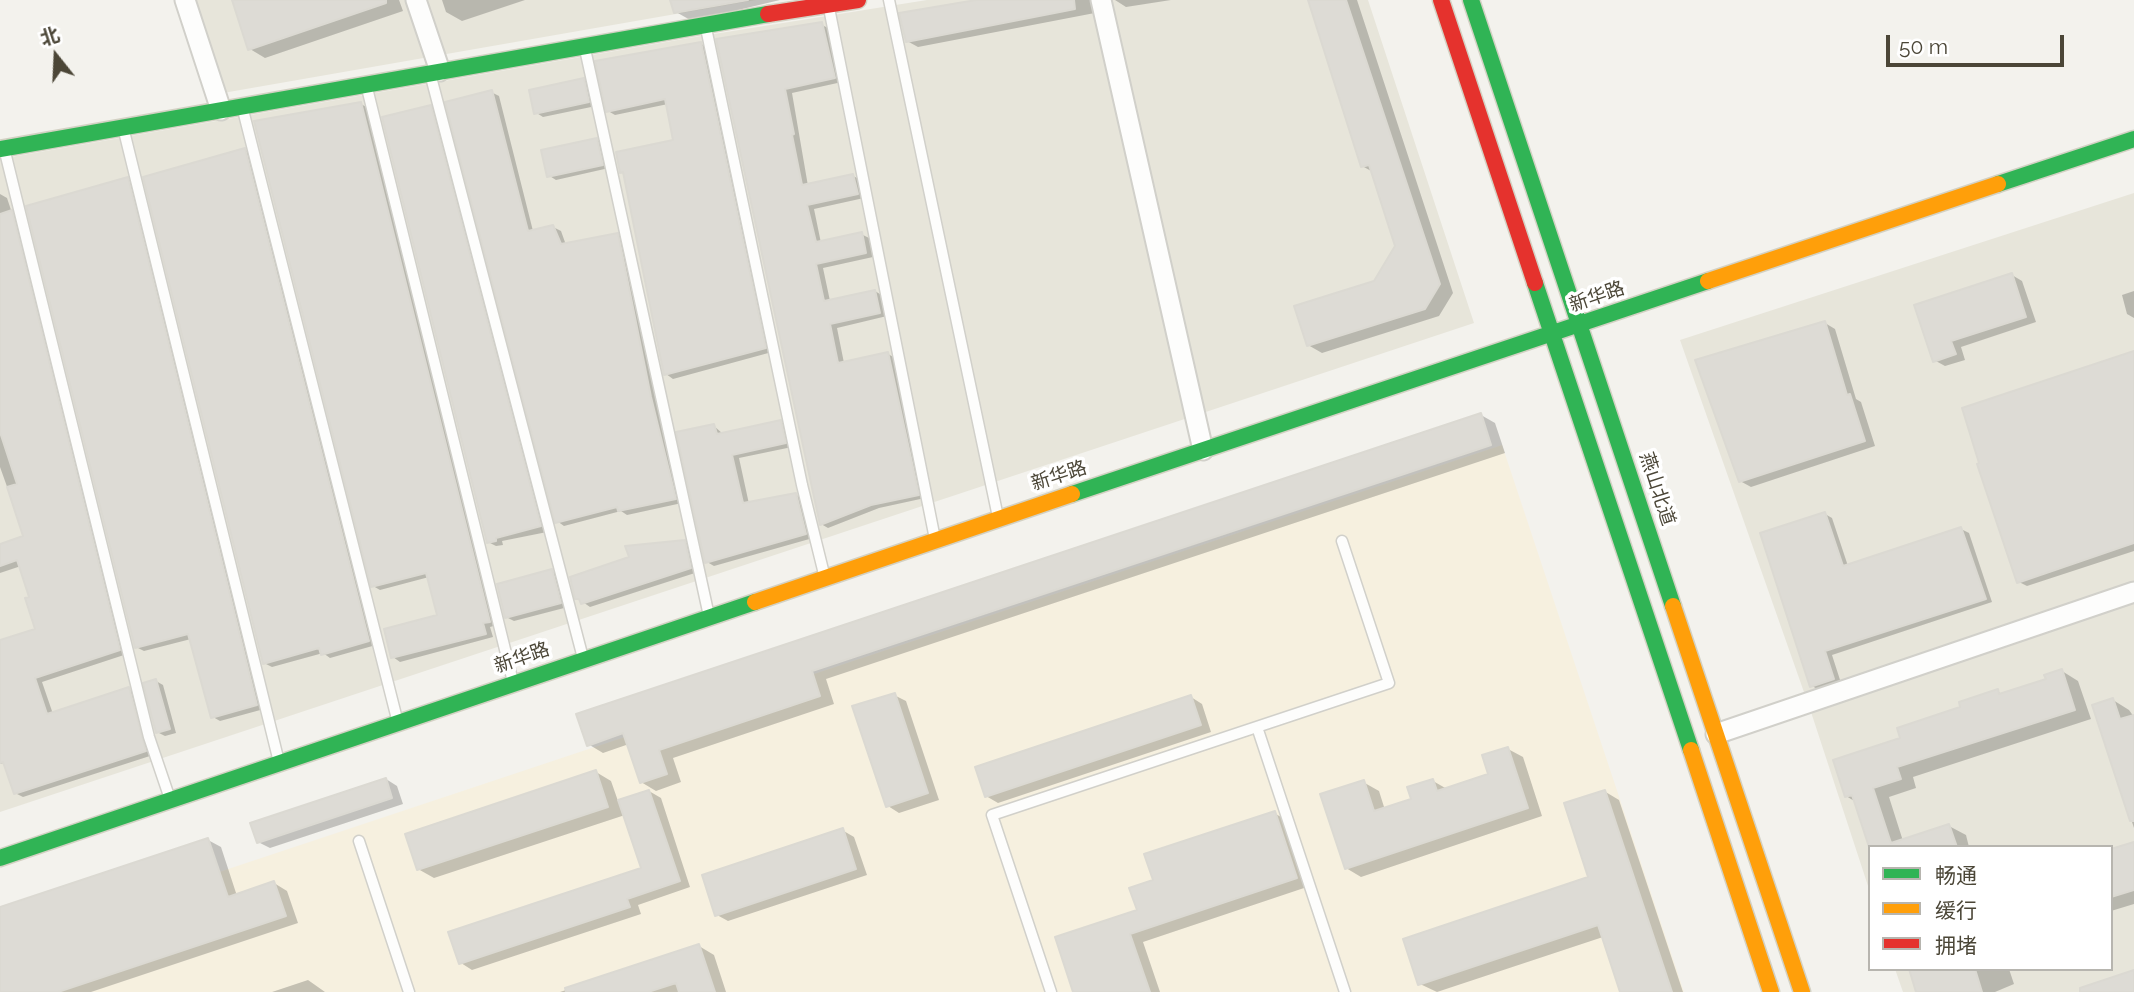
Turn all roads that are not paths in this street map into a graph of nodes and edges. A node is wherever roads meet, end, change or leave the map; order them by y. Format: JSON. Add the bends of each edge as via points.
{"nodes":[{"id":1,"x":185,"y":0,"type":"edge"},
{"id":2,"x":416,"y":0,"type":"edge"},
{"id":3,"x":858,"y":0,"type":"edge"},
{"id":4,"x":889,"y":0,"type":"edge"},
{"id":5,"x":1101,"y":0,"type":"edge"},
{"id":6,"x":1441,"y":0,"type":"edge"},
{"id":7,"x":1471,"y":0,"type":"edge"},
{"id":8,"x":829,"y":4,"type":"junction"},
{"id":9,"x":705,"y":24,"type":"junction"},
{"id":10,"x":584,"y":46,"type":"junction"},
{"id":11,"x":435,"y":72,"type":"junction"},
{"id":12,"x":366,"y":84,"type":"junction"},
{"id":13,"x":242,"y":106,"type":"junction"},
{"id":14,"x":221,"y":110,"type":"junction"},
{"id":15,"x":123,"y":127,"type":"junction"},
{"id":16,"x":2134,"y":139,"type":"edge"},
{"id":17,"x":2,"y":148,"type":"edge"},
{"id":18,"x":1580,"y":324,"type":"junction"},
{"id":19,"x":1552,"y":334,"type":"junction"},
{"id":20,"x":1203,"y":450,"type":"junction"},
{"id":21,"x":998,"y":519,"type":"junction"},
{"id":22,"x":935,"y":540,"type":"junction"},
{"id":23,"x":1342,"y":541,"type":"dead end"},
{"id":24,"x":825,"y":577,"type":"junction"},
{"id":25,"x":2134,"y":592,"type":"edge"},
{"id":26,"x":709,"y":617,"type":"junction"},
{"id":27,"x":583,"y":659,"type":"junction"},
{"id":28,"x":513,"y":683,"type":"junction"},
{"id":29,"x":398,"y":722,"type":"junction"},
{"id":30,"x":1256,"y":727,"type":"junction"},
{"id":31,"x":1716,"y":734,"type":"junction"},
{"id":32,"x":279,"y":763,"type":"junction"},
{"id":33,"x":170,"y":800,"type":"junction"},
{"id":34,"x":359,"y":841,"type":"dead end"},
{"id":35,"x":0,"y":858,"type":"edge"},
{"id":36,"x":410,"y":992,"type":"edge"},
{"id":37,"x":1051,"y":992,"type":"edge"},
{"id":38,"x":1345,"y":992,"type":"edge"},
{"id":39,"x":1771,"y":992,"type":"edge"},
{"id":40,"x":1802,"y":992,"type":"edge"}],
"edges":[{"from":1,"to":14,"type":"street"},
{"from":2,"to":11,"type":"street"},
{"from":3,"to":8,"type":"main road"},
{"from":4,"to":21,"type":"lane"},
{"from":5,"to":20,"type":"street"},
{"from":6,"to":19,"type":"main road"},
{"from":7,"to":18,"type":"main road","name":"燕山北道"},
{"from":8,"to":9,"type":"main road"},
{"from":8,"to":22,"type":"lane"},
{"from":9,"to":10,"type":"main road"},
{"from":9,"to":24,"type":"lane"},
{"from":10,"to":11,"type":"main road"},
{"from":10,"to":26,"type":"lane"},
{"from":11,"to":12,"type":"main road"},
{"from":11,"to":27,"type":"lane"},
{"from":12,"to":13,"type":"main road"},
{"from":12,"to":28,"type":"lane"},
{"from":13,"to":14,"type":"main road"},
{"from":13,"to":29,"type":"lane"},
{"from":14,"to":15,"type":"main road"},
{"from":15,"to":17,"type":"main road"},
{"from":15,"to":32,"type":"lane"},
{"from":16,"to":18,"type":"main road","name":"新华路"},
{"from":17,"to":33,"type":"lane","via":[[149,737]]},
{"from":18,"to":19,"type":"main road","name":"新华路"},
{"from":18,"to":31,"type":"main road","name":"燕山北道"},
{"from":19,"to":20,"type":"main road","name":"新华路"},
{"from":19,"to":39,"type":"main road"},
{"from":20,"to":21,"type":"main road","name":"新华路"},
{"from":21,"to":22,"type":"main road","name":"新华路"},
{"from":22,"to":24,"type":"main road","name":"新华路"},
{"from":23,"to":30,"type":"lane","via":[[1389,683]]},
{"from":24,"to":26,"type":"main road","name":"新华路"},
{"from":25,"to":31,"type":"street"},
{"from":26,"to":27,"type":"main road","name":"新华路"},
{"from":27,"to":28,"type":"main road","name":"新华路"},
{"from":28,"to":29,"type":"main road","name":"新华路"},
{"from":29,"to":32,"type":"main road","name":"新华路"},
{"from":30,"to":37,"type":"lane","via":[[992,815]]},
{"from":30,"to":38,"type":"lane"},
{"from":31,"to":40,"type":"main road","name":"燕山北道"},
{"from":32,"to":33,"type":"main road","name":"新华路"},
{"from":33,"to":35,"type":"main road","name":"新华路"},
{"from":34,"to":36,"type":"lane"}]}
